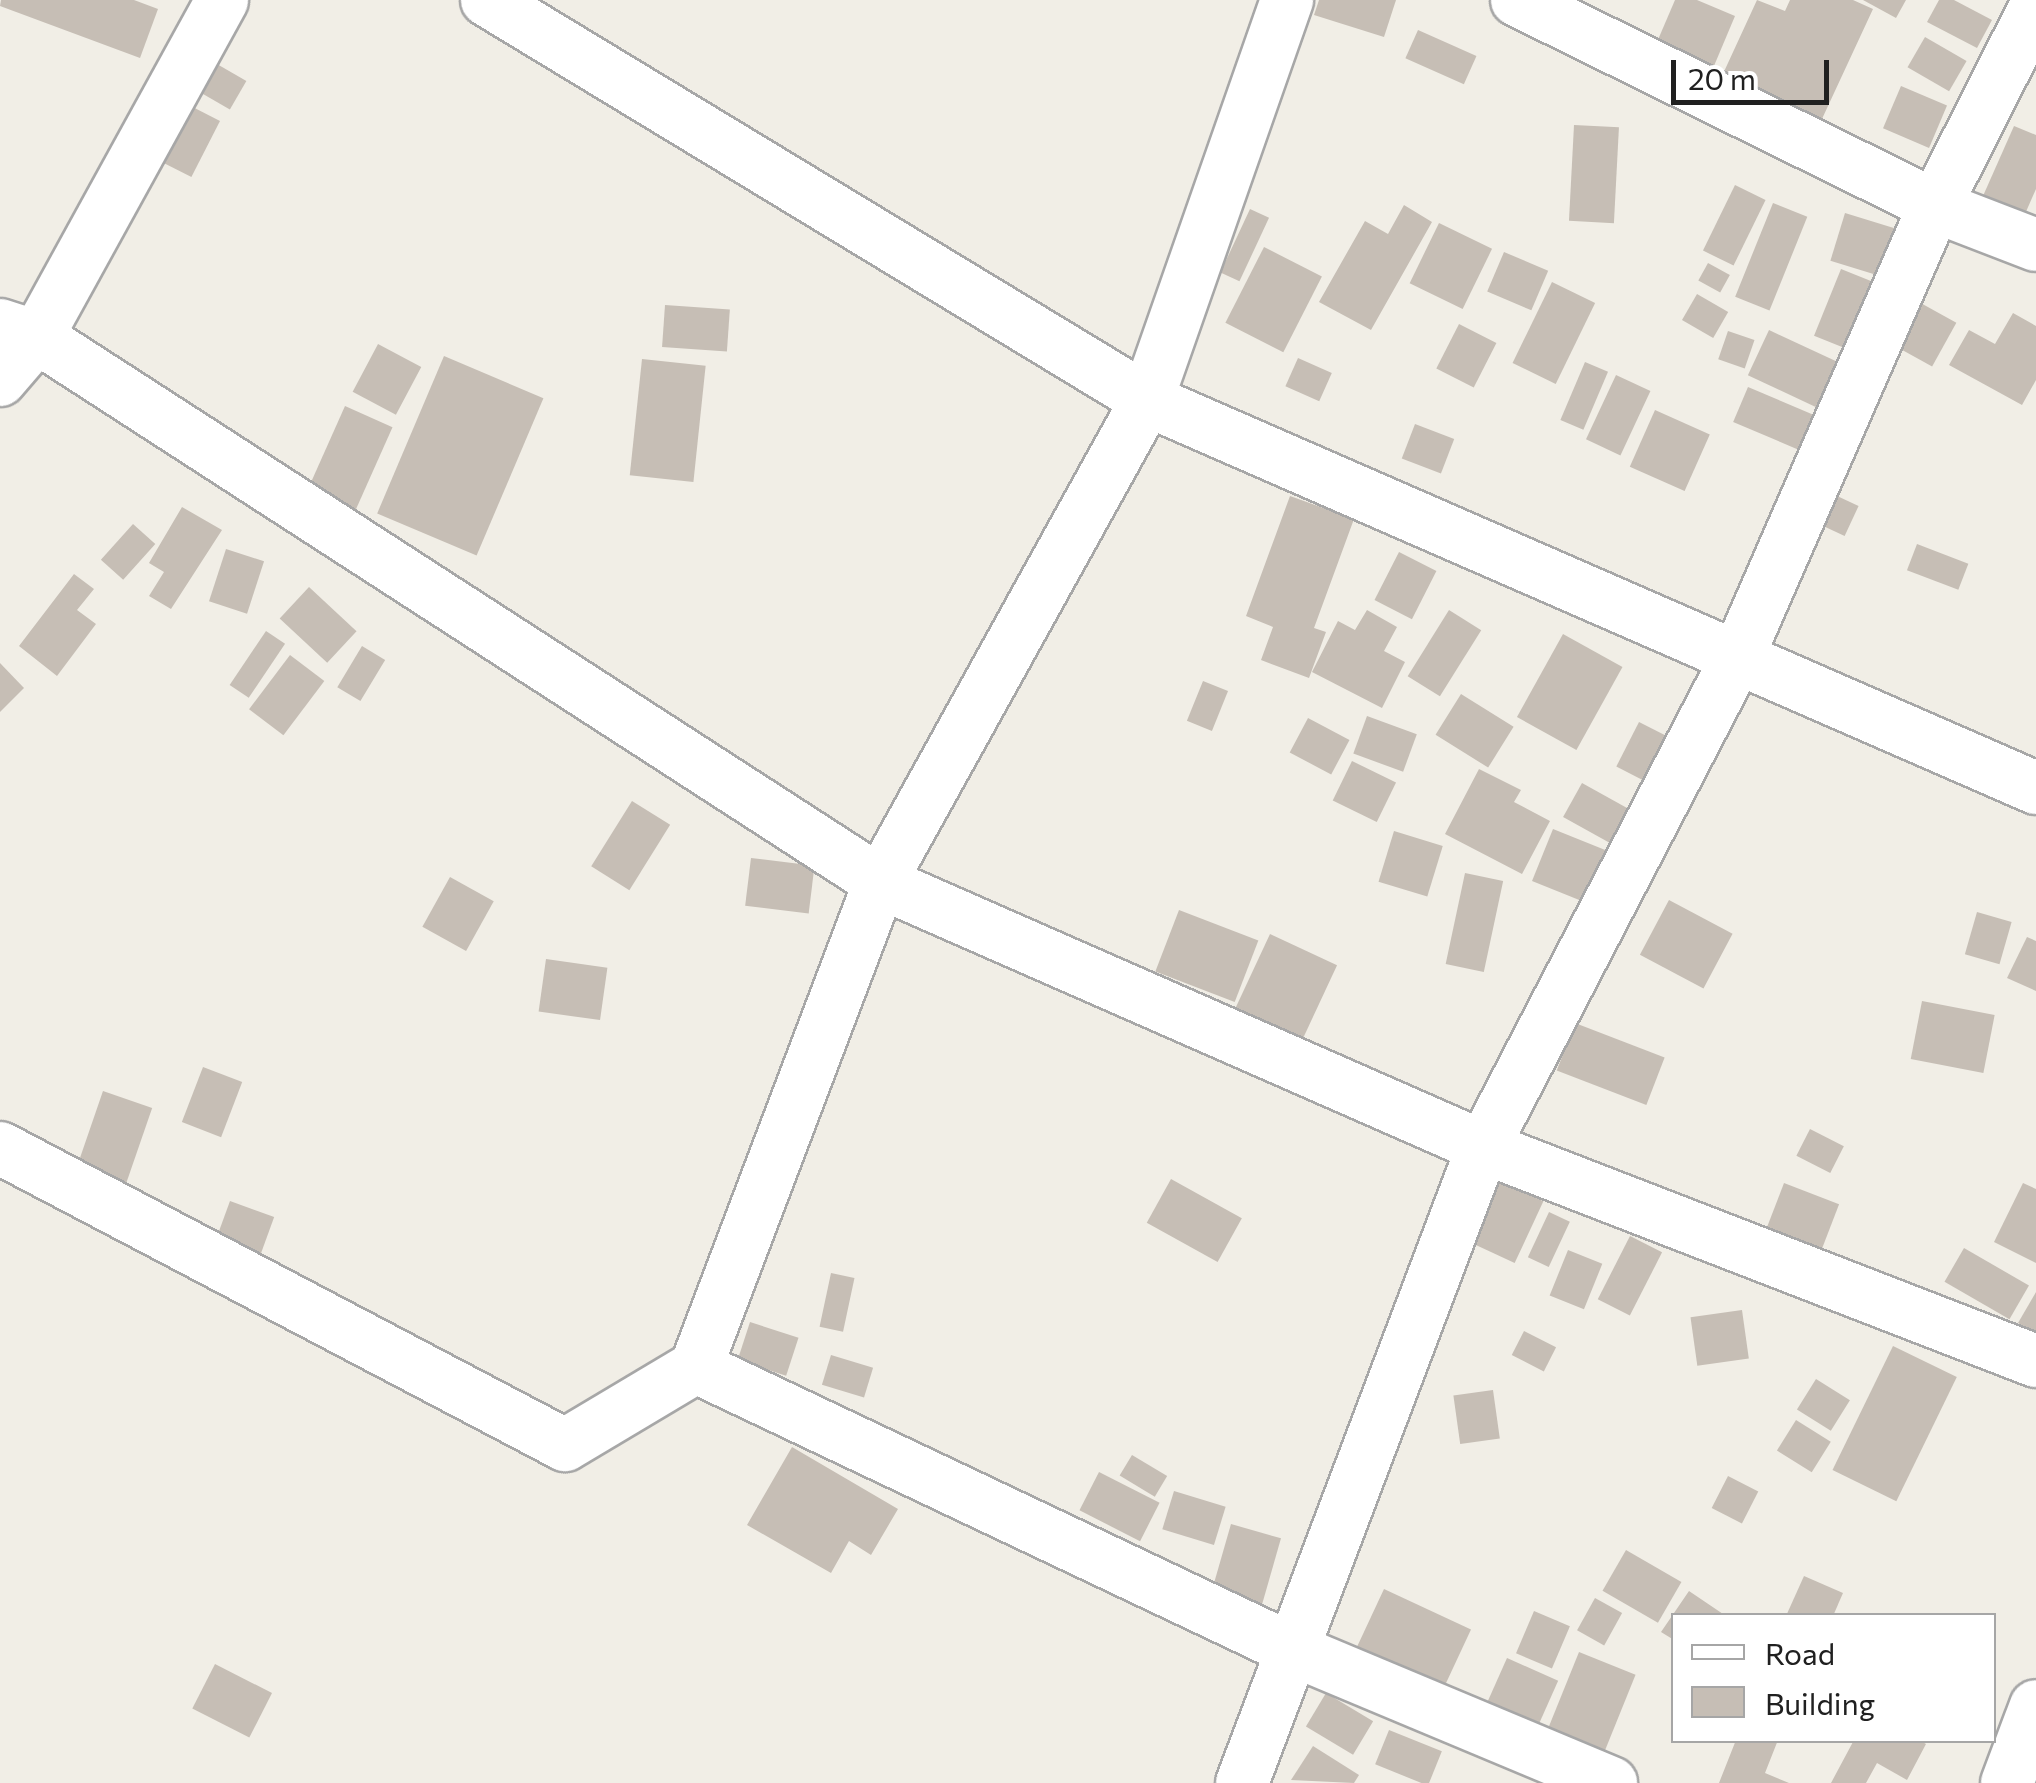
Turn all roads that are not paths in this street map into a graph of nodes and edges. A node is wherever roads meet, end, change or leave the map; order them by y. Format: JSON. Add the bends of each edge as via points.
{"nodes":[{"id":1,"x":222,"y":0,"type":"edge"},
{"id":2,"x":487,"y":0,"type":"edge"},
{"id":3,"x":1287,"y":0,"type":"edge"},
{"id":4,"x":1517,"y":0,"type":"edge"},
{"id":5,"x":2036,"y":6,"type":"edge"},
{"id":6,"x":1936,"y":206,"type":"junction"},
{"id":7,"x":2036,"y":246,"type":"edge"},
{"id":8,"x":19,"y":331,"type":"edge"},
{"id":9,"x":0,"y":380,"type":"edge"},
{"id":10,"x":1147,"y":400,"type":"junction"},
{"id":11,"x":1738,"y":656,"type":"junction"},
{"id":12,"x":2036,"y":788,"type":"edge"},
{"id":13,"x":880,"y":882,"type":"junction"},
{"id":14,"x":1483,"y":1147,"type":"junction"},
{"id":15,"x":0,"y":1148,"type":"edge"},
{"id":16,"x":2036,"y":1361,"type":"edge"},
{"id":17,"x":696,"y":1367,"type":"junction"},
{"id":18,"x":1291,"y":1649,"type":"junction"},
{"id":19,"x":2036,"y":1706,"type":"edge"},
{"id":20,"x":1242,"y":1783,"type":"edge"},
{"id":21,"x":1611,"y":1783,"type":"edge"},
{"id":22,"x":2007,"y":1783,"type":"edge"}],
"edges":[{"from":1,"to":8,"type":"street"},
{"from":2,"to":10,"type":"street"},
{"from":3,"to":10,"type":"street"},
{"from":4,"to":6,"type":"street"},
{"from":5,"to":6,"type":"street"},
{"from":6,"to":7,"type":"street"},
{"from":6,"to":11,"type":"street"},
{"from":8,"to":9,"type":"street"},
{"from":8,"to":13,"type":"street"},
{"from":10,"to":11,"type":"street"},
{"from":10,"to":13,"type":"street"},
{"from":11,"to":12,"type":"street"},
{"from":11,"to":14,"type":"street"},
{"from":13,"to":14,"type":"street"},
{"from":13,"to":17,"type":"street"},
{"from":14,"to":16,"type":"street"},
{"from":14,"to":18,"type":"street"},
{"from":15,"to":17,"type":"street","via":[[565,1444]]},
{"from":17,"to":18,"type":"street"},
{"from":18,"to":20,"type":"street"},
{"from":18,"to":21,"type":"street"},
{"from":19,"to":22,"type":"street"}]}
